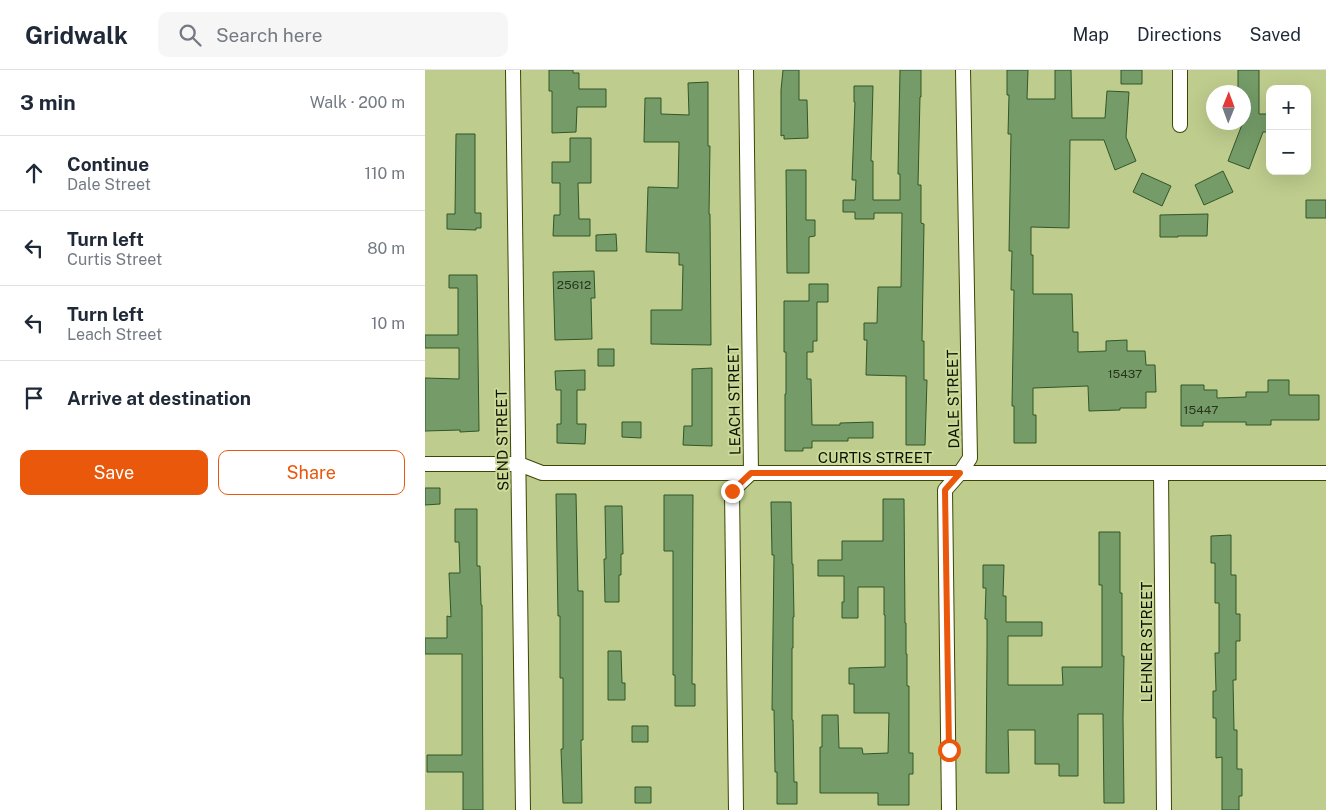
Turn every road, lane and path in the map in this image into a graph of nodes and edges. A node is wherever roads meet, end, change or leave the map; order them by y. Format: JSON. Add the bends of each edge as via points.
{"nodes":[{"id":1,"x":513,"y":70,"type":"edge"},
{"id":2,"x":746,"y":70,"type":"edge"},
{"id":3,"x":963,"y":70,"type":"edge"},
{"id":4,"x":1180,"y":70,"type":"edge"},
{"id":5,"x":1180,"y":125,"type":"dead end"},
{"id":6,"x":425,"y":464,"type":"edge"},
{"id":7,"x":519,"y":464,"type":"junction"},
{"id":8,"x":751,"y":473,"type":"junction"},
{"id":9,"x":960,"y":473,"type":"junction"},
{"id":10,"x":1161,"y":473,"type":"junction"},
{"id":11,"x":1326,"y":473,"type":"edge"},
{"id":12,"x":523,"y":810,"type":"edge"},
{"id":13,"x":736,"y":810,"type":"edge"},
{"id":14,"x":949,"y":810,"type":"edge"},
{"id":15,"x":1164,"y":810,"type":"edge"}],
"edges":[{"from":1,"to":7,"type":"street","name":"SEND STREET"},
{"from":2,"to":8,"type":"street","name":"LEACH STREET"},
{"from":3,"to":9,"type":"street","name":"DALE STREET","via":[[970,458]]},
{"from":4,"to":5,"type":"street"},
{"from":6,"to":7,"type":"street","name":"CURTIS STREET"},
{"from":7,"to":8,"type":"street","name":"CURTIS STREET","via":[[542,473]]},
{"from":7,"to":12,"type":"street","name":"SEND STREET"},
{"from":8,"to":9,"type":"street","name":"CURTIS STREET"},
{"from":8,"to":13,"type":"street","name":"LEACH STREET","via":[[732,491]]},
{"from":9,"to":10,"type":"street","name":"CURTIS STREET"},
{"from":9,"to":14,"type":"street","name":"DALE STREET","via":[[945,490]]},
{"from":10,"to":11,"type":"street","name":"CURTIS STREET"},
{"from":10,"to":15,"type":"street","name":"LEHNER STREET"}]}
